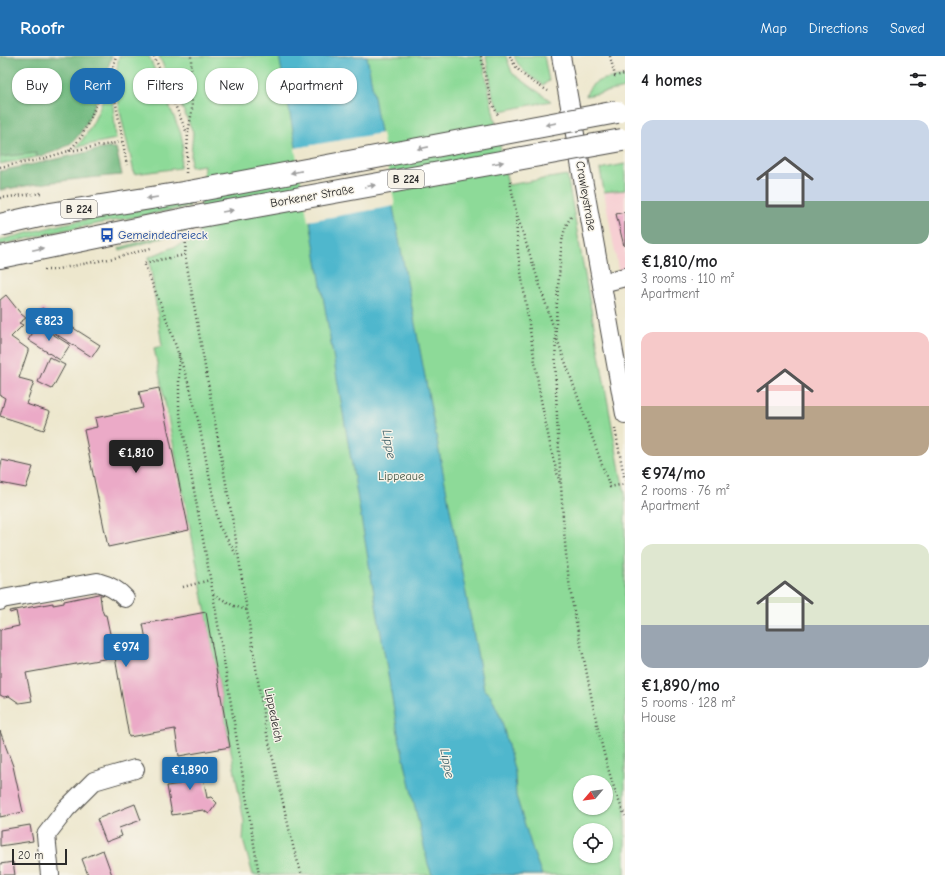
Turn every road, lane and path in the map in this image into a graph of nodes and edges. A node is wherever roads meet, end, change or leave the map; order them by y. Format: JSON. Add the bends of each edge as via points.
{"nodes":[{"id":1,"x":116,"y":56,"type":"edge"},
{"id":2,"x":154,"y":56,"type":"edge"},
{"id":3,"x":191,"y":56,"type":"edge"},
{"id":4,"x":481,"y":56,"type":"edge"},
{"id":5,"x":510,"y":56,"type":"edge"},
{"id":6,"x":561,"y":56,"type":"edge"},
{"id":7,"x":610,"y":56,"type":"edge"},
{"id":8,"x":113,"y":68,"type":"edge"},
{"id":9,"x":625,"y":74,"type":"edge"},
{"id":10,"x":549,"y":92,"type":"dead end"},
{"id":11,"x":97,"y":104,"type":"edge"},
{"id":12,"x":117,"y":104,"type":"edge"},
{"id":13,"x":621,"y":111,"type":"edge"},
{"id":14,"x":500,"y":118,"type":"dead end"},
{"id":15,"x":188,"y":133,"type":"junction"},
{"id":16,"x":623,"y":140,"type":"edge"},
{"id":17,"x":122,"y":142,"type":"junction"},
{"id":18,"x":69,"y":151,"type":"junction"},
{"id":19,"x":127,"y":165,"type":"dead end"},
{"id":20,"x":0,"y":167,"type":"edge"},
{"id":21,"x":510,"y":178,"type":"dead end"},
{"id":22,"x":187,"y":184,"type":"junction"},
{"id":23,"x":516,"y":212,"type":"junction"},
{"id":24,"x":573,"y":214,"type":"dead end"},
{"id":25,"x":0,"y":225,"type":"edge"},
{"id":26,"x":188,"y":228,"type":"junction"},
{"id":27,"x":185,"y":255,"type":"junction"},
{"id":28,"x":0,"y":257,"type":"edge"},
{"id":29,"x":625,"y":277,"type":"edge"},
{"id":30,"x":602,"y":283,"type":"junction"},
{"id":31,"x":555,"y":332,"type":"junction"},
{"id":32,"x":618,"y":335,"type":"edge"},
{"id":33,"x":179,"y":353,"type":"junction"},
{"id":34,"x":625,"y":414,"type":"edge"},
{"id":35,"x":625,"y":484,"type":"edge"},
{"id":36,"x":561,"y":490,"type":"junction"},
{"id":37,"x":238,"y":556,"type":"junction"},
{"id":38,"x":210,"y":580,"type":"junction"},
{"id":39,"x":183,"y":587,"type":"dead end"},
{"id":40,"x":213,"y":594,"type":"junction"},
{"id":41,"x":125,"y":598,"type":"dead end"},
{"id":42,"x":0,"y":602,"type":"edge"},
{"id":43,"x":247,"y":610,"type":"junction"},
{"id":44,"x":135,"y":769,"type":"dead end"},
{"id":45,"x":625,"y":816,"type":"edge"},
{"id":46,"x":50,"y":875,"type":"edge"},
{"id":47,"x":259,"y":875,"type":"edge"},
{"id":48,"x":302,"y":875,"type":"edge"}],
"edges":[{"from":1,"to":8,"type":"path"},
{"from":2,"to":15,"type":"path"},
{"from":3,"to":15,"type":"path","via":[[192,111]]},
{"from":4,"to":14,"type":"path","via":[[491,101]]},
{"from":5,"to":10,"type":"path","via":[[524,77]]},
{"from":6,"to":30,"type":"street","name":"Crawleystraße"},
{"from":7,"to":9,"type":"path","via":[[615,76]]},
{"from":11,"to":18,"type":"path","via":[[82,136]]},
{"from":12,"to":17,"type":"path"},
{"from":13,"to":22,"type":"main road","number":"B 224","one_way":true,"bridge":true},
{"from":15,"to":22,"type":"path"},
{"from":26,"to":16,"type":"main road","name":"Borkener Straße","number":"B 224","one_way":true,"bridge":true},
{"from":17,"to":18,"type":"path"},
{"from":17,"to":19,"type":"path"},
{"from":18,"to":20,"type":"path"},
{"from":21,"to":23,"type":"path"},
{"from":22,"to":25,"type":"main road","number":"B 224","one_way":true},
{"from":23,"to":31,"type":"path"},
{"from":23,"to":36,"type":"path","via":[[518,253],[540,395]]},
{"from":24,"to":31,"type":"path","via":[[566,223],[563,237]]},
{"from":26,"to":27,"type":"path","name":"Lippedeich"},
{"from":28,"to":26,"type":"main road","name":"Borkener Straße","number":"B 224","one_way":true},
{"from":27,"to":33,"type":"path","via":[[144,263]]},
{"from":27,"to":37,"type":"path","name":"Lippedeich"},
{"from":29,"to":30,"type":"street"},
{"from":30,"to":32,"type":"street","name":"Crawleystraße"},
{"from":31,"to":35,"type":"path","via":[[610,487]]},
{"from":31,"to":36,"type":"path"},
{"from":32,"to":34,"type":"street","name":"Crawleystraße"},
{"from":33,"to":37,"type":"path","via":[[199,424],[219,526]]},
{"from":33,"to":38,"type":"path","via":[[179,408]]},
{"from":36,"to":45,"type":"path","via":[[569,582],[597,726]]},
{"from":37,"to":43,"type":"path","name":"Lippedeich"},
{"from":38,"to":39,"type":"path"},
{"from":38,"to":40,"type":"path"},
{"from":40,"to":43,"type":"path"},
{"from":40,"to":47,"type":"path"},
{"from":41,"to":42,"type":"street","via":[[114,588],[97,582],[2,599]]},
{"from":43,"to":48,"type":"path","name":"Lippedeich","via":[[265,725]]},
{"from":44,"to":46,"type":"street","via":[[94,781],[66,809],[46,835]]}]}
